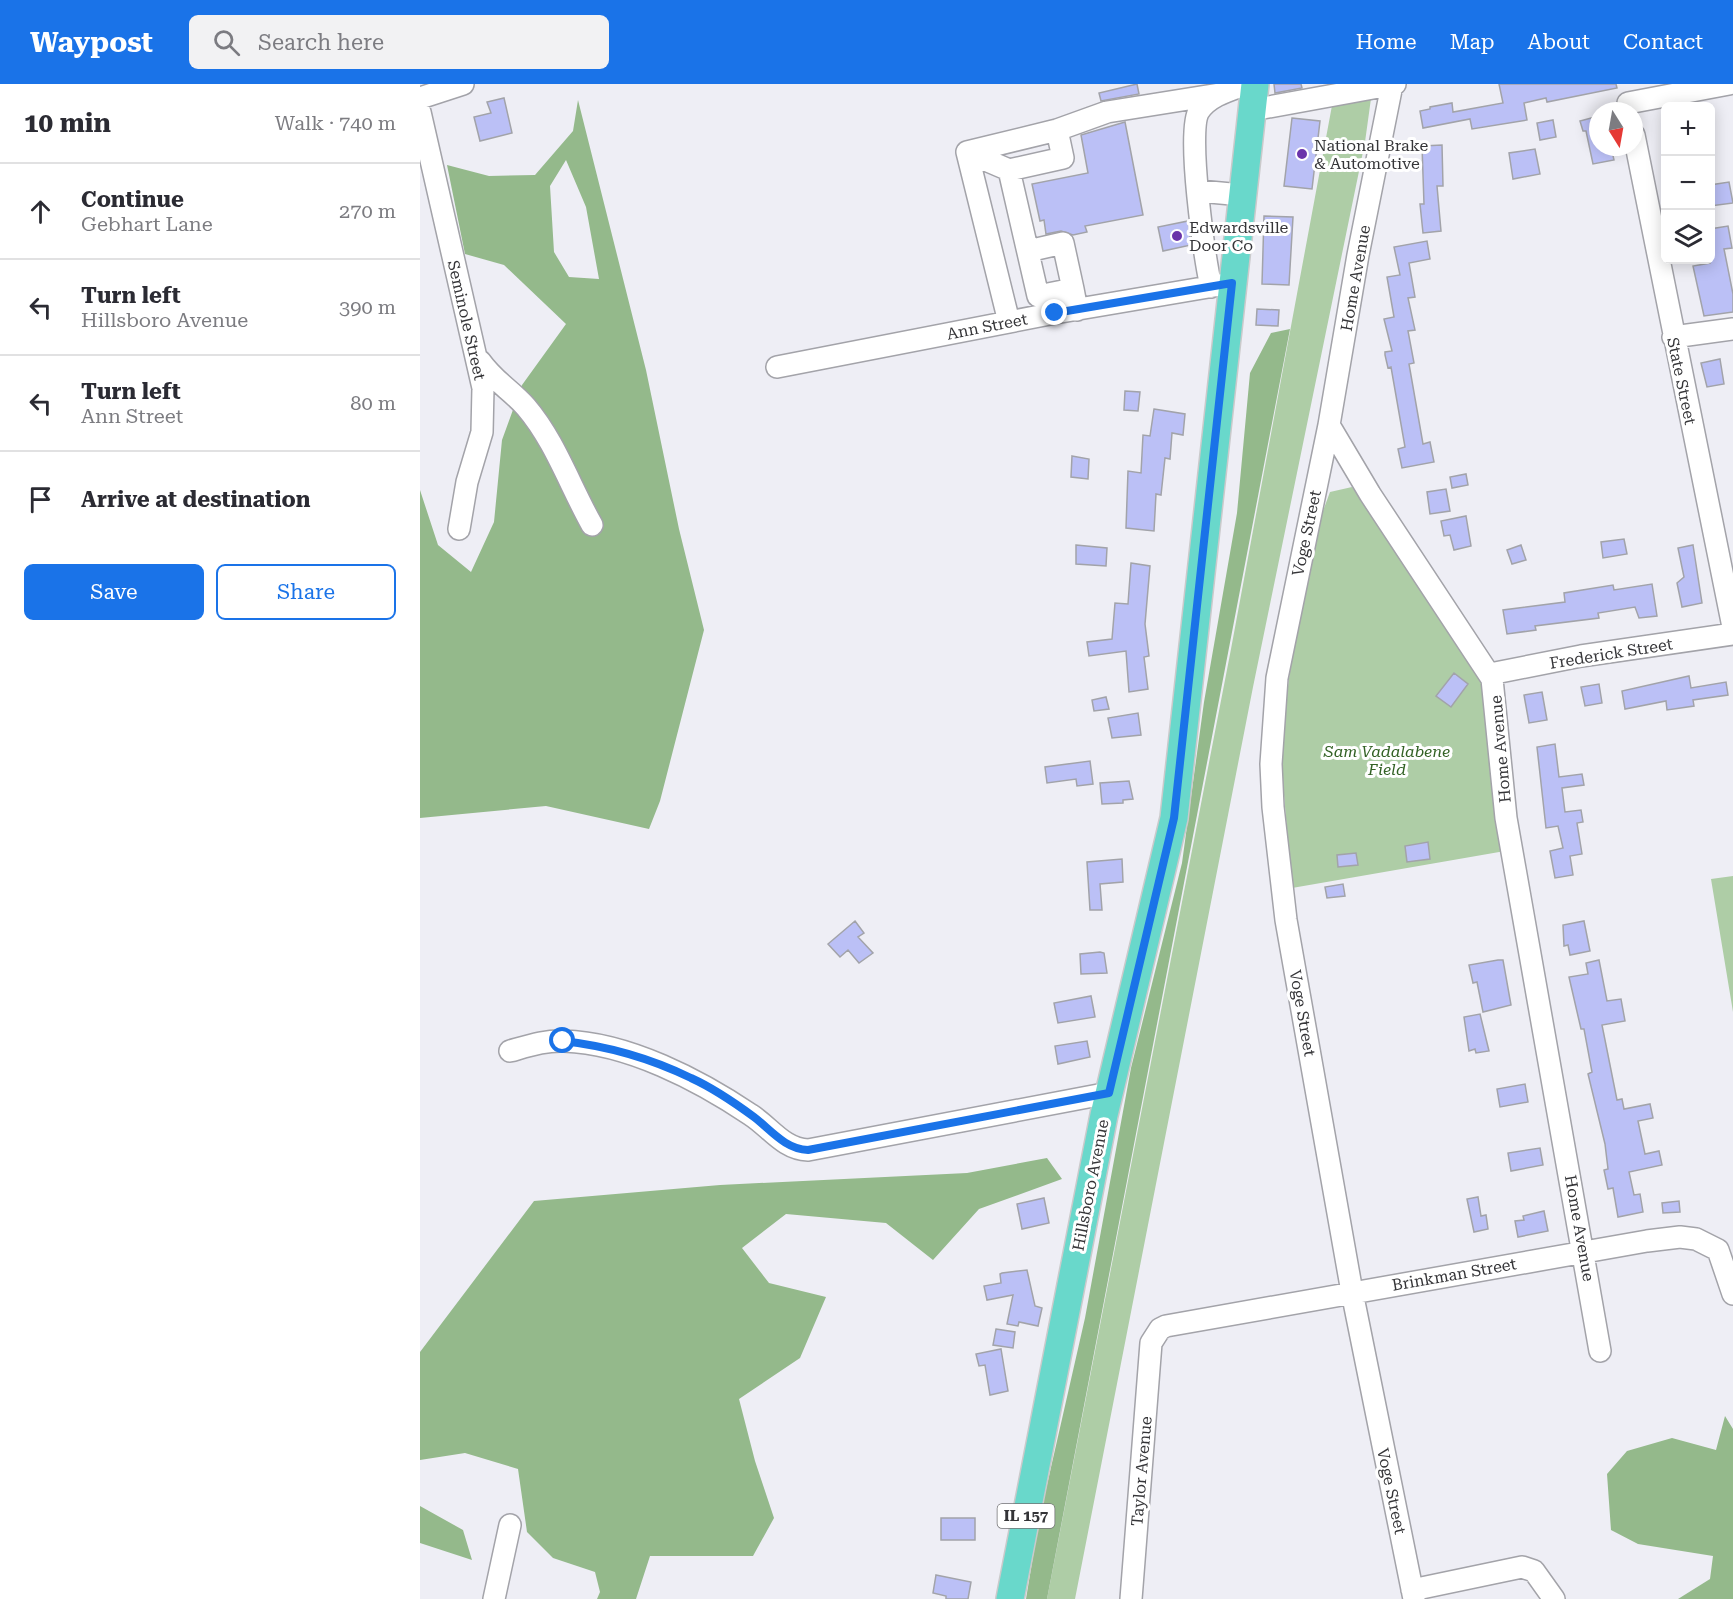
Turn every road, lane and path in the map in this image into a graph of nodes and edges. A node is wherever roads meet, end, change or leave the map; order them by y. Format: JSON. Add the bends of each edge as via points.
{"nodes":[{"id":1,"x":463,"y":84,"type":"edge"},
{"id":2,"x":1393,"y":84,"type":"edge"},
{"id":3,"x":1729,"y":84,"type":"edge"},
{"id":4,"x":1703,"y":86,"type":"edge"},
{"id":5,"x":427,"y":92,"type":"edge"},
{"id":6,"x":1252,"y":93,"type":"edge"},
{"id":7,"x":1220,"y":94,"type":"junction"},
{"id":8,"x":1627,"y":99,"type":"edge"},
{"id":9,"x":420,"y":112,"type":"edge"},
{"id":10,"x":1057,"y":130,"type":"junction"},
{"id":11,"x":967,"y":152,"type":"junction"},
{"id":12,"x":1638,"y":156,"type":"edge"},
{"id":13,"x":1009,"y":170,"type":"junction"},
{"id":14,"x":1198,"y":191,"type":"junction"},
{"id":15,"x":1242,"y":195,"type":"junction"},
{"id":16,"x":1236,"y":247,"type":"junction"},
{"id":17,"x":1204,"y":248,"type":"junction"},
{"id":18,"x":1028,"y":251,"type":"junction"},
{"id":19,"x":1222,"y":285,"type":"junction"},
{"id":20,"x":1038,"y":296,"type":"junction"},
{"id":21,"x":1075,"y":300,"type":"junction"},
{"id":22,"x":1007,"y":312,"type":"junction"},
{"id":23,"x":1733,"y":329,"type":"edge"},
{"id":24,"x":1673,"y":337,"type":"junction"},
{"id":25,"x":474,"y":353,"type":"junction"},
{"id":26,"x":777,"y":367,"type":"dead end"},
{"id":27,"x":1329,"y":425,"type":"junction"},
{"id":28,"x":592,"y":525,"type":"dead end"},
{"id":29,"x":459,"y":529,"type":"dead end"},
{"id":30,"x":1733,"y":627,"type":"edge"},
{"id":31,"x":1733,"y":634,"type":"edge"},
{"id":32,"x":1490,"y":674,"type":"junction"},
{"id":33,"x":510,"y":1051,"type":"dead end"},
{"id":34,"x":1109,"y":1093,"type":"junction"},
{"id":35,"x":1584,"y":1251,"type":"junction"},
{"id":36,"x":1352,"y":1292,"type":"junction"},
{"id":37,"x":1733,"y":1294,"type":"edge"},
{"id":38,"x":1151,"y":1343,"type":"joint"},
{"id":39,"x":1600,"y":1351,"type":"dead end"},
{"id":40,"x":510,"y":1525,"type":"dead end"},
{"id":41,"x":1413,"y":1594,"type":"edge"},
{"id":42,"x":494,"y":1599,"type":"edge"},
{"id":43,"x":1010,"y":1599,"type":"edge"},
{"id":44,"x":1131,"y":1599,"type":"edge"},
{"id":45,"x":1554,"y":1599,"type":"edge"}],
"edges":[{"from":1,"to":5,"type":"street"},
{"from":2,"to":6,"type":"street"},
{"from":2,"to":27,"type":"street","name":"Home Avenue"},
{"from":3,"to":4,"type":"street"},
{"from":4,"to":8,"type":"street"},
{"from":6,"to":7,"type":"street"},
{"from":6,"to":15,"type":"main road","name":"Hillsboro Avenue","number":"IL 157"},
{"from":7,"to":10,"type":"street","via":[[1107,112]]},
{"from":7,"to":14,"type":"street","via":[[1197,113]]},
{"from":9,"to":25,"type":"street","name":"Seminole Street"},
{"from":10,"to":11,"type":"street"},
{"from":10,"to":13,"type":"street","via":[[1063,158]]},
{"from":11,"to":13,"type":"street"},
{"from":11,"to":22,"type":"street"},
{"from":12,"to":24,"type":"street","name":"State Street"},
{"from":13,"to":18,"type":"street"},
{"from":14,"to":15,"type":"street"},
{"from":14,"to":17,"type":"street"},
{"from":15,"to":16,"type":"main road","name":"Hillsboro Avenue","number":"IL 157"},
{"from":16,"to":17,"type":"street"},
{"from":16,"to":19,"type":"main road","name":"Hillsboro Avenue","number":"IL 157"},
{"from":17,"to":19,"type":"street"},
{"from":18,"to":20,"type":"street"},
{"from":18,"to":21,"type":"street","via":[[1063,243]]},
{"from":19,"to":21,"type":"street","name":"Ann Street"},
{"from":19,"to":34,"type":"main road","name":"Hillsboro Avenue","number":"IL 157","via":[[1174,818]]},
{"from":20,"to":21,"type":"street"},
{"from":20,"to":22,"type":"street"},
{"from":21,"to":22,"type":"street","name":"Ann Street"},
{"from":22,"to":26,"type":"street","name":"Ann Street"},
{"from":23,"to":24,"type":"street"},
{"from":24,"to":30,"type":"street","name":"State Street"},
{"from":25,"to":28,"type":"street","via":[[493,379],[525,406],[554,447]]},
{"from":25,"to":29,"type":"street","name":"Seminole Street","via":[[483,388],[482,432],[467,482]]},
{"from":27,"to":32,"type":"street","name":"Home Avenue","via":[[1370,494]]},
{"from":27,"to":36,"type":"street","name":"Voge Street","via":[[1277,678],[1271,764],[1286,920]]},
{"from":31,"to":32,"type":"street","name":"Frederick Street"},
{"from":32,"to":35,"type":"street","name":"Home Avenue","via":[[1495,688],[1506,818]]},
{"from":33,"to":34,"type":"street","via":[[563,1041],[618,1050],[691,1078],[749,1113],[772,1135],[808,1150]]},
{"from":34,"to":43,"type":"main road","name":"Hillsboro Avenue","number":"IL 157"},
{"from":35,"to":36,"type":"street","name":"Brinkman Street"},
{"from":35,"to":37,"type":"street","name":"Brinkman Street","via":[[1680,1237],[1696,1239],[1718,1250]]},
{"from":35,"to":39,"type":"street","name":"Home Avenue"},
{"from":36,"to":38,"type":"street","name":"Brinkman Street","via":[[1173,1324],[1160,1329]]},
{"from":36,"to":41,"type":"street","name":"Voge Street"},
{"from":38,"to":44,"type":"street","name":"Taylor Avenue"},
{"from":40,"to":42,"type":"street"},
{"from":41,"to":45,"type":"street","via":[[1522,1567],[1534,1571]]}]}
